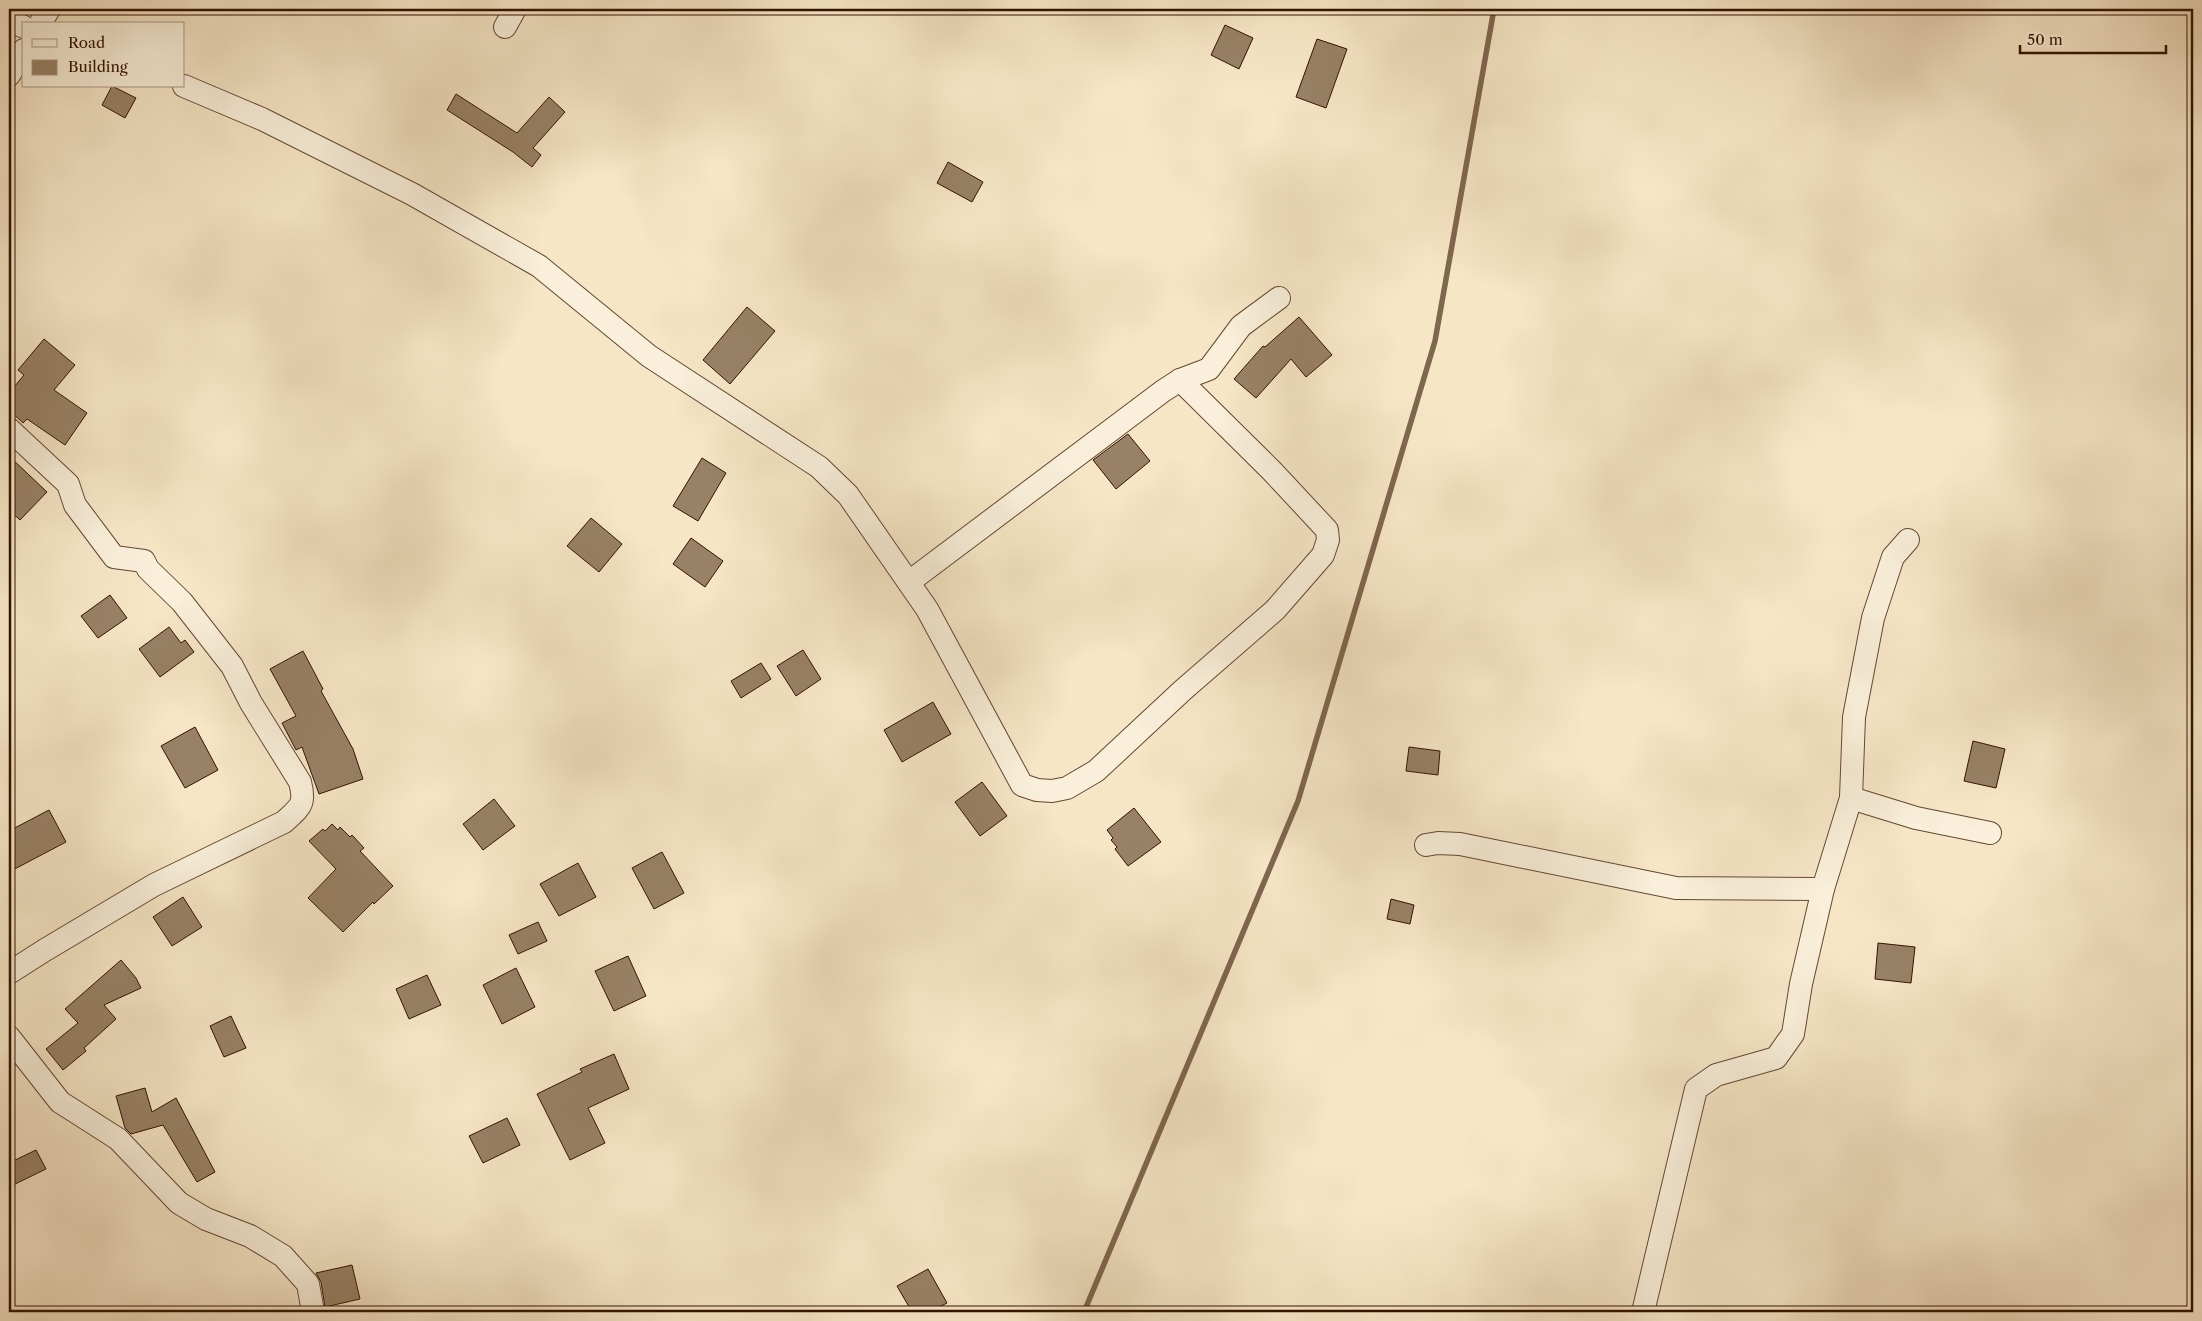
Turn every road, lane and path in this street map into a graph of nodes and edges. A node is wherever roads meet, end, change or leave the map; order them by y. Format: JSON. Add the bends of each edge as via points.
{"nodes":[{"id":1,"x":9,"y":20,"type":"edge"},
{"id":2,"x":42,"y":20,"type":"edge"},
{"id":3,"x":22,"y":53,"type":"edge"},
{"id":4,"x":9,"y":75,"type":"edge"},
{"id":5,"x":185,"y":86,"type":"edge"},
{"id":6,"x":1279,"y":298,"type":"dead end"},
{"id":7,"x":1180,"y":380,"type":"junction"},
{"id":8,"x":9,"y":429,"type":"edge"},
{"id":9,"x":1908,"y":540,"type":"dead end"},
{"id":10,"x":909,"y":582,"type":"junction"},
{"id":11,"x":1851,"y":798,"type":"junction"},
{"id":12,"x":1990,"y":833,"type":"dead end"},
{"id":13,"x":1426,"y":845,"type":"dead end"},
{"id":14,"x":1823,"y":889,"type":"junction"},
{"id":15,"x":9,"y":974,"type":"edge"},
{"id":16,"x":9,"y":1038,"type":"edge"},
{"id":17,"x":313,"y":1312,"type":"edge"},
{"id":18,"x":1643,"y":1312,"type":"edge"}],
"edges":[{"from":1,"to":2,"type":"street"},
{"from":3,"to":4,"type":"street"},
{"from":5,"to":10,"type":"street","via":[[262,119],[412,194],[539,266],[649,356],[819,467],[848,495]]},
{"from":6,"to":7,"type":"street","via":[[1241,326],[1209,369]]},
{"from":7,"to":10,"type":"street"},
{"from":7,"to":10,"type":"street","via":[[1327,530],[1328,540],[1323,555],[1275,610],[1096,771],[1067,788],[1052,791],[1022,785],[927,609]]},
{"from":8,"to":15,"type":"street","via":[[68,484],[74,504],[114,557],[144,561],[182,602],[232,666],[250,703],[300,782],[303,796],[301,806],[284,822],[154,885]]},
{"from":9,"to":11,"type":"street","via":[[1893,557],[1873,618],[1854,717]]},
{"from":11,"to":12,"type":"street","via":[[1916,818]]},
{"from":11,"to":14,"type":"street"},
{"from":13,"to":14,"type":"street","via":[[1438,842],[1460,844],[1676,888]]},
{"from":14,"to":18,"type":"street","via":[[1792,1034],[1776,1058],[1716,1075],[1696,1089]]},
{"from":16,"to":17,"type":"street","via":[[60,1102],[118,1139],[179,1203],[206,1219],[250,1236],[283,1256],[308,1284]]}]}
